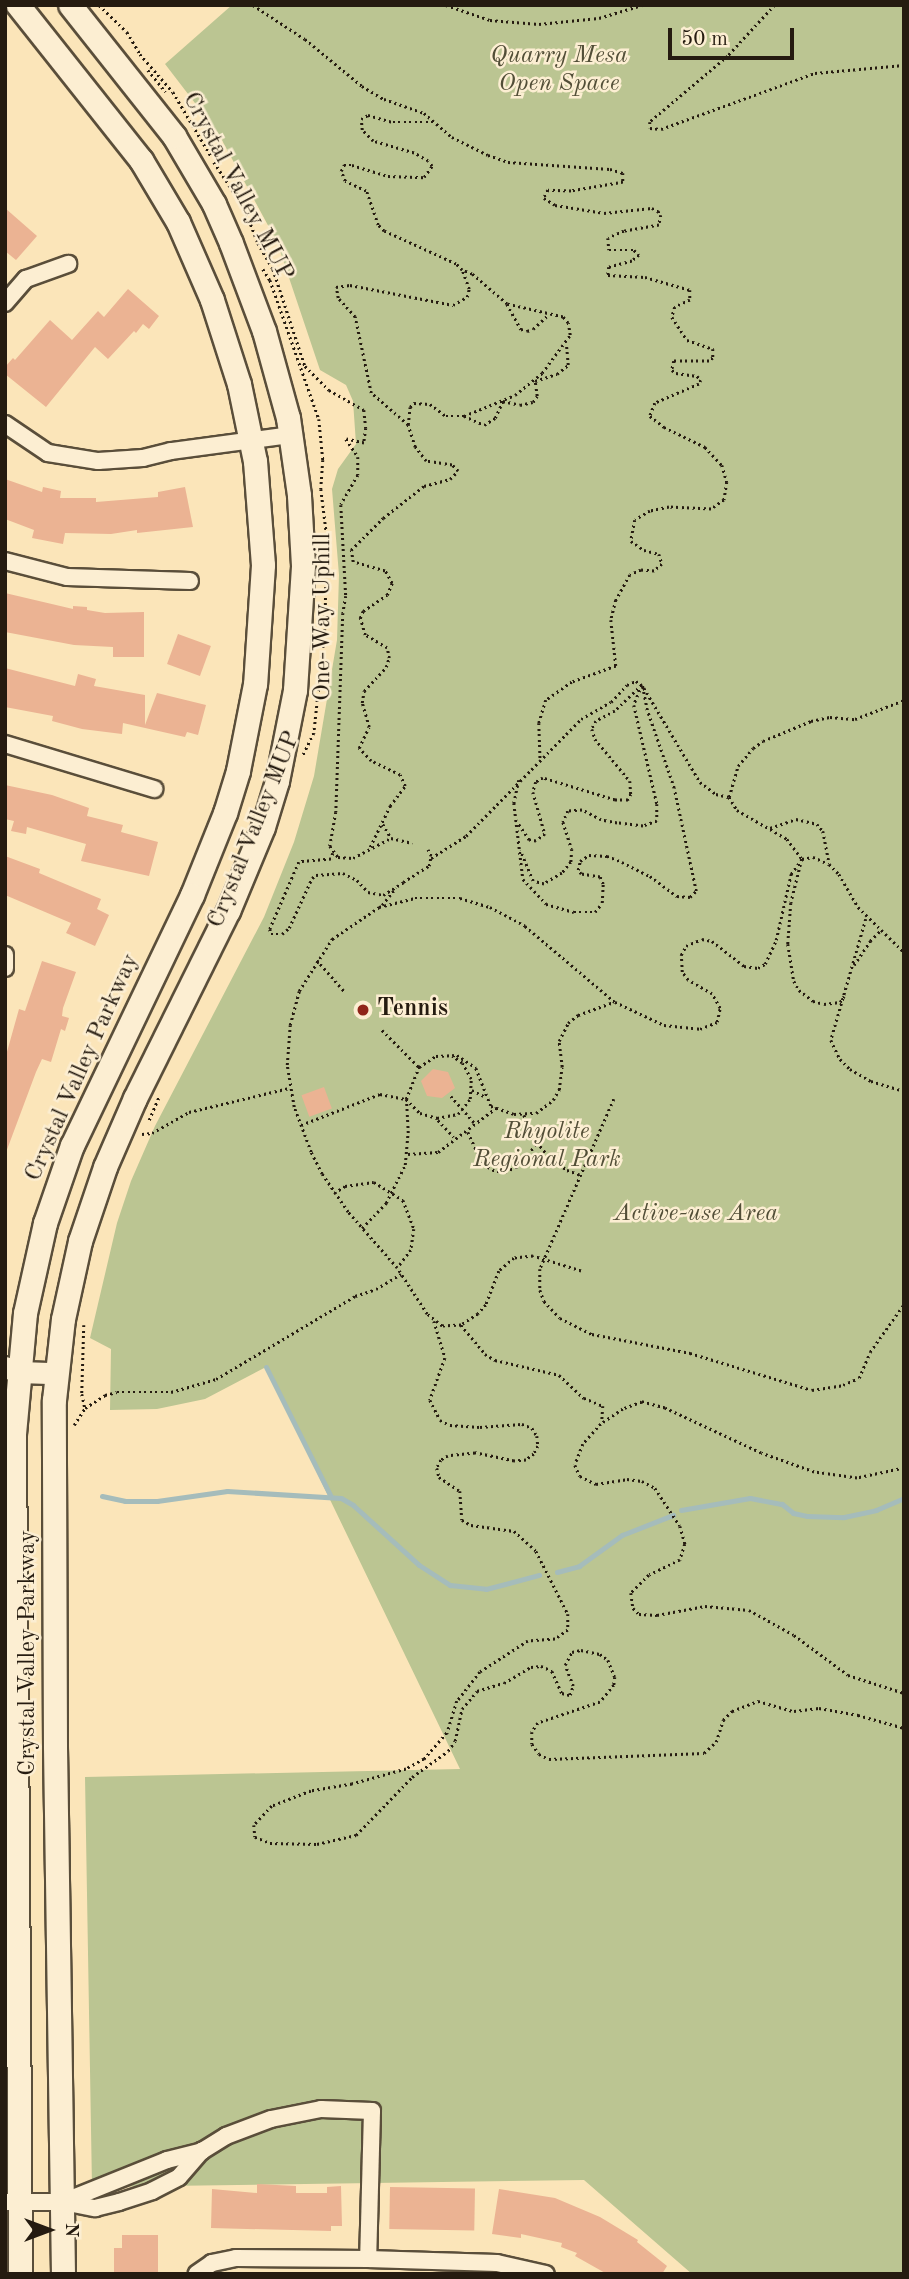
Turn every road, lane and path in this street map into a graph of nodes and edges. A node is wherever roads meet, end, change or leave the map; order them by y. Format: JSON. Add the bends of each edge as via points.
{"nodes":[{"id":1,"x":18,"y":5,"type":"edge"},
{"id":2,"x":70,"y":5,"type":"edge"},
{"id":3,"x":253,"y":5,"type":"edge"},
{"id":4,"x":446,"y":5,"type":"edge"},
{"id":5,"x":642,"y":5,"type":"edge"},
{"id":6,"x":775,"y":5,"type":"edge"},
{"id":7,"x":133,"y":52,"type":"dead end"},
{"id":8,"x":904,"y":65,"type":"edge"},
{"id":9,"x":436,"y":122,"type":"junction"},
{"id":10,"x":197,"y":143,"type":"dead end"},
{"id":11,"x":68,"y":264,"type":"dead end"},
{"id":12,"x":263,"y":269,"type":"dead end"},
{"id":13,"x":462,"y":270,"type":"junction"},
{"id":14,"x":5,"y":303,"type":"edge"},
{"id":15,"x":507,"y":304,"type":"junction"},
{"id":16,"x":548,"y":315,"type":"junction"},
{"id":17,"x":565,"y":343,"type":"junction"},
{"id":18,"x":535,"y":381,"type":"junction"},
{"id":19,"x":503,"y":401,"type":"junction"},
{"id":20,"x":364,"y":410,"type":"dead end"},
{"id":21,"x":464,"y":416,"type":"junction"},
{"id":22,"x":5,"y":424,"type":"edge"},
{"id":23,"x":408,"y":425,"type":"junction"},
{"id":24,"x":291,"y":435,"type":"junction"},
{"id":25,"x":252,"y":441,"type":"junction"},
{"id":26,"x":5,"y":561,"type":"edge"},
{"id":27,"x":190,"y":581,"type":"dead end"},
{"id":28,"x":643,"y":685,"type":"junction"},
{"id":29,"x":904,"y":700,"type":"edge"},
{"id":30,"x":5,"y":744,"type":"edge"},
{"id":31,"x":303,"y":757,"type":"dead end"},
{"id":32,"x":540,"y":758,"type":"junction"},
{"id":33,"x":519,"y":780,"type":"junction"},
{"id":34,"x":154,"y":789,"type":"dead end"},
{"id":35,"x":729,"y":797,"type":"junction"},
{"id":36,"x":516,"y":819,"type":"junction"},
{"id":37,"x":383,"y":824,"type":"junction"},
{"id":38,"x":770,"y":828,"type":"junction"},
{"id":39,"x":391,"y":838,"type":"junction"},
{"id":40,"x":412,"y":843,"type":"dead end"},
{"id":41,"x":370,"y":847,"type":"junction"},
{"id":42,"x":428,"y":850,"type":"dead end"},
{"id":43,"x":520,"y":851,"type":"junction"},
{"id":44,"x":333,"y":853,"type":"junction"},
{"id":45,"x":431,"y":858,"type":"junction"},
{"id":46,"x":802,"y":859,"type":"junction"},
{"id":47,"x":829,"y":864,"type":"junction"},
{"id":48,"x":404,"y":882,"type":"junction"},
{"id":49,"x":379,"y":907,"type":"junction"},
{"id":50,"x":867,"y":917,"type":"junction"},
{"id":51,"x":880,"y":931,"type":"junction"},
{"id":52,"x":904,"y":952,"type":"edge"},
{"id":53,"x":5,"y":955,"type":"edge"},
{"id":54,"x":317,"y":960,"type":"junction"},
{"id":55,"x":5,"y":968,"type":"edge"},
{"id":56,"x":851,"y":970,"type":"junction"},
{"id":57,"x":344,"y":990,"type":"dead end"},
{"id":58,"x":844,"y":996,"type":"junction"},
{"id":59,"x":615,"y":1002,"type":"junction"},
{"id":60,"x":382,"y":1030,"type":"dead end"},
{"id":61,"x":446,"y":1054,"type":"junction"},
{"id":62,"x":419,"y":1067,"type":"junction"},
{"id":63,"x":164,"y":1087,"type":"dead end"},
{"id":64,"x":289,"y":1088,"type":"junction"},
{"id":65,"x":472,"y":1090,"type":"junction"},
{"id":66,"x":904,"y":1091,"type":"edge"},
{"id":67,"x":451,"y":1096,"type":"dead end"},
{"id":68,"x":486,"y":1097,"type":"junction"},
{"id":69,"x":406,"y":1099,"type":"junction"},
{"id":70,"x":614,"y":1099,"type":"dead end"},
{"id":71,"x":496,"y":1108,"type":"junction"},
{"id":72,"x":463,"y":1109,"type":"junction"},
{"id":73,"x":524,"y":1115,"type":"junction"},
{"id":74,"x":437,"y":1118,"type":"junction"},
{"id":75,"x":301,"y":1125,"type":"junction"},
{"id":76,"x":477,"y":1125,"type":"junction"},
{"id":77,"x":468,"y":1132,"type":"junction"},
{"id":78,"x":142,"y":1134,"type":"junction"},
{"id":79,"x":454,"y":1137,"type":"junction"},
{"id":80,"x":537,"y":1142,"type":"junction"},
{"id":81,"x":137,"y":1145,"type":"dead end"},
{"id":82,"x":408,"y":1154,"type":"junction"},
{"id":83,"x":581,"y":1175,"type":"junction"},
{"id":84,"x":393,"y":1192,"type":"junction"},
{"id":85,"x":334,"y":1193,"type":"junction"},
{"id":86,"x":362,"y":1228,"type":"junction"},
{"id":87,"x":543,"y":1259,"type":"junction"},
{"id":88,"x":397,"y":1268,"type":"junction"},
{"id":89,"x":581,"y":1271,"type":"dead end"},
{"id":90,"x":401,"y":1274,"type":"junction"},
{"id":91,"x":904,"y":1304,"type":"edge"},
{"id":92,"x":84,"y":1316,"type":"dead end"},
{"id":93,"x":434,"y":1321,"type":"junction"},
{"id":94,"x":461,"y":1325,"type":"junction"},
{"id":95,"x":10,"y":1372,"type":"edge"},
{"id":96,"x":57,"y":1373,"type":"junction"},
{"id":97,"x":601,"y":1424,"type":"junction"},
{"id":98,"x":904,"y":1468,"type":"edge"},
{"id":99,"x":904,"y":1693,"type":"edge"},
{"id":100,"x":904,"y":1728,"type":"edge"},
{"id":101,"x":12,"y":2201,"type":"edge"},
{"id":102,"x":63,"y":2202,"type":"junction"},
{"id":103,"x":368,"y":2259,"type":"junction"},
{"id":104,"x":20,"y":2274,"type":"edge"},
{"id":105,"x":63,"y":2274,"type":"edge"},
{"id":106,"x":196,"y":2274,"type":"edge"},
{"id":107,"x":545,"y":2274,"type":"edge"}],
"edges":[{"from":1,"to":25,"type":"main road","name":"Crystal Valley Parkway","via":[[141,160],[178,222],[226,343]]},
{"from":2,"to":24,"type":"main road","name":"Crystal Valley Parkway","via":[[174,136],[214,204],[278,373]]},
{"from":3,"to":9,"type":"path","via":[[305,39],[362,86]]},
{"from":4,"to":5,"type":"path","via":[[489,20],[539,24],[599,18]]},
{"from":6,"to":8,"type":"path","via":[[728,56],[650,122],[650,128],[661,129],[815,74]]},
{"from":7,"to":10,"type":"path","name":"Crystal Valley MUP","via":[[159,81]]},
{"from":9,"to":13,"type":"path","via":[[393,122],[368,115],[361,119],[362,130],[379,145],[428,161],[432,166],[424,177],[387,176],[352,165],[344,165],[341,171],[345,181],[366,191],[384,232],[437,253]]},
{"from":9,"to":32,"type":"path","via":[[452,137],[508,162],[623,173],[623,182],[548,190],[544,198],[555,205],[604,213],[658,211],[661,220],[653,228],[608,238],[609,250],[634,250],[639,255],[609,267],[608,275],[645,276],[690,290],[690,300],[675,307],[673,317],[687,340],[713,349],[714,354],[709,361],[674,361],[676,373],[701,380],[655,403],[650,416],[664,428],[705,447],[722,465],[727,482],[724,500],[711,509],[669,507],[635,520],[631,541],[644,551],[659,554],[662,564],[654,571],[630,575],[616,600],[611,620],[616,666],[572,682],[546,701],[539,723]]},
{"from":11,"to":14,"type":"street","via":[[26,279]]},
{"from":12,"to":31,"type":"path","name":"Crystal Valley MUP","via":[[319,419],[323,460],[325,629],[314,733]]},
{"from":13,"to":15,"type":"path"},
{"from":13,"to":23,"type":"path","via":[[467,297],[453,306],[350,285],[336,287],[338,298],[358,323],[371,393]]},
{"from":15,"to":16,"type":"path"},
{"from":15,"to":16,"type":"path","via":[[521,329],[527,331]]},
{"from":16,"to":17,"type":"path","via":[[569,323]]},
{"from":17,"to":18,"type":"path"},
{"from":17,"to":18,"type":"path","via":[[569,358],[565,370]]},
{"from":18,"to":19,"type":"path"},
{"from":18,"to":19,"type":"path","via":[[533,402]]},
{"from":19,"to":21,"type":"path"},
{"from":19,"to":21,"type":"path","via":[[490,423],[477,424]]},
{"from":20,"to":44,"type":"path","name":"One-Way Uphill","via":[[364,443],[346,439],[358,457],[358,475],[341,505],[346,596]]},
{"from":21,"to":23,"type":"path","via":[[446,416],[430,404],[415,403],[410,407]]},
{"from":22,"to":25,"type":"street","via":[[48,453],[98,461]]},
{"from":23,"to":37,"type":"path","via":[[415,447],[426,461],[452,465],[458,471],[450,479],[424,486],[351,550],[353,562],[385,570],[392,583],[387,595],[360,618],[365,635],[387,648],[389,657],[386,667],[364,691],[362,703],[369,727],[359,748],[405,782]]},
{"from":24,"to":25,"type":"street"},
{"from":24,"to":96,"type":"main road","name":"Crystal Valley Parkway","via":[[301,519],[303,604],[295,690],[277,781],[228,911],[135,1098],[101,1179],[80,1241]]},
{"from":25,"to":95,"type":"main road","name":"Crystal Valley Parkway","via":[[262,532],[263,603],[255,684],[238,771],[192,895],[90,1104],[58,1181]]},
{"from":26,"to":27,"type":"street","via":[[67,577]]},
{"from":28,"to":32,"type":"path","via":[[636,681],[626,685]]},
{"from":28,"to":35,"type":"path","via":[[695,776],[712,792]]},
{"from":28,"to":36,"type":"path","via":[[592,729],[595,739],[630,780],[628,800],[543,778],[533,792],[545,834],[529,840]]},
{"from":28,"to":43,"type":"path","via":[[634,705],[657,821],[652,825],[617,823],[582,810],[569,811],[564,822],[571,862],[544,884],[533,881]]},
{"from":28,"to":43,"type":"path","via":[[674,788],[696,891],[690,897],[677,896],[622,862],[589,855],[580,861],[579,870],[600,877],[602,903],[590,914],[564,910],[546,904],[526,886]]},
{"from":29,"to":35,"type":"path","via":[[855,719],[811,720],[763,741],[738,766]]},
{"from":30,"to":34,"type":"street"},
{"from":32,"to":33,"type":"path"},
{"from":33,"to":36,"type":"path"},
{"from":33,"to":45,"type":"path","via":[[466,836]]},
{"from":35,"to":38,"type":"path","via":[[737,810]]},
{"from":36,"to":43,"type":"path"},
{"from":37,"to":39,"type":"path"},
{"from":37,"to":41,"type":"path"},
{"from":38,"to":46,"type":"path","via":[[794,846]]},
{"from":38,"to":47,"type":"path","via":[[796,819],[817,824],[823,831]]},
{"from":39,"to":40,"type":"path"},
{"from":39,"to":41,"type":"path"},
{"from":41,"to":44,"type":"path","via":[[353,858]]},
{"from":42,"to":45,"type":"path"},
{"from":44,"to":48,"type":"path","via":[[331,859],[299,862],[271,934],[289,928],[316,875],[343,873],[368,892],[383,895]]},
{"from":45,"to":48,"type":"path","via":[[429,866]]},
{"from":46,"to":47,"type":"path","via":[[813,857]]},
{"from":46,"to":58,"type":"path","via":[[791,903],[788,944],[794,982],[813,1001],[840,1002]]},
{"from":46,"to":59,"type":"path","via":[[791,874],[776,940],[765,964],[744,966],[722,947],[702,939],[686,946],[681,955],[682,972],[688,980],[717,1000],[717,1022],[700,1029],[677,1028]]},
{"from":47,"to":50,"type":"path"},
{"from":48,"to":49,"type":"path"},
{"from":49,"to":54,"type":"path","via":[[345,928]]},
{"from":49,"to":59,"type":"path","via":[[444,897],[490,907],[525,926]]},
{"from":50,"to":51,"type":"path"},
{"from":50,"to":56,"type":"path"},
{"from":51,"to":52,"type":"path"},
{"from":51,"to":56,"type":"path"},
{"from":53,"to":55,"type":"street"},
{"from":54,"to":57,"type":"path"},
{"from":54,"to":64,"type":"path","via":[[299,991],[290,1025]]},
{"from":56,"to":58,"type":"path"},
{"from":58,"to":66,"type":"path","via":[[831,1040],[840,1059],[872,1081]]},
{"from":59,"to":73,"type":"path","via":[[568,1023],[559,1041],[559,1090],[545,1107]]},
{"from":60,"to":62,"type":"path"},
{"from":61,"to":62,"type":"path"},
{"from":61,"to":65,"type":"path","via":[[462,1063]]},
{"from":61,"to":68,"type":"path","via":[[468,1060],[477,1068]]},
{"from":62,"to":69,"type":"path"},
{"from":63,"to":78,"type":"path"},
{"from":64,"to":75,"type":"path"},
{"from":64,"to":78,"type":"path","via":[[189,1112]]},
{"from":65,"to":68,"type":"path"},
{"from":65,"to":72,"type":"path"},
{"from":67,"to":72,"type":"path"},
{"from":68,"to":71,"type":"path"},
{"from":69,"to":74,"type":"path","via":[[420,1112]]},
{"from":69,"to":75,"type":"path","via":[[373,1096]]},
{"from":69,"to":82,"type":"path"},
{"from":70,"to":83,"type":"path"},
{"from":71,"to":73,"type":"path"},
{"from":71,"to":76,"type":"path"},
{"from":72,"to":74,"type":"path","via":[[452,1117]]},
{"from":72,"to":76,"type":"path"},
{"from":73,"to":80,"type":"path"},
{"from":74,"to":79,"type":"path"},
{"from":75,"to":85,"type":"path"},
{"from":76,"to":77,"type":"path"},
{"from":77,"to":79,"type":"path"},
{"from":77,"to":80,"type":"path","via":[[483,1164],[497,1172],[522,1164]]},
{"from":78,"to":81,"type":"path"},
{"from":79,"to":82,"type":"path","via":[[438,1152]]},
{"from":80,"to":83,"type":"path","via":[[558,1165]]},
{"from":82,"to":84,"type":"path"},
{"from":83,"to":87,"type":"path"},
{"from":84,"to":85,"type":"path","via":[[365,1182]]},
{"from":84,"to":86,"type":"path"},
{"from":84,"to":88,"type":"path","via":[[410,1210],[415,1229],[411,1250]]},
{"from":85,"to":86,"type":"path"},
{"from":86,"to":88,"type":"path"},
{"from":87,"to":89,"type":"path"},
{"from":87,"to":91,"type":"path","via":[[539,1279],[544,1300],[549,1310],[576,1327],[701,1356],[812,1390],[859,1378],[874,1345]]},
{"from":87,"to":94,"type":"path","via":[[523,1255],[505,1264],[486,1305]]},
{"from":88,"to":90,"type":"path"},
{"from":90,"to":92,"type":"path","via":[[355,1296],[216,1379],[156,1394],[117,1392],[85,1408]]},
{"from":90,"to":93,"type":"path"},
{"from":93,"to":94,"type":"path"},
{"from":93,"to":100,"type":"path","via":[[445,1358],[429,1400],[440,1420],[470,1426],[522,1424],[537,1436],[538,1446],[526,1460],[475,1453],[448,1456],[437,1468],[439,1477],[460,1491],[462,1520],[514,1531],[536,1551],[568,1614],[568,1630],[555,1639],[528,1641],[480,1672],[457,1701],[447,1734],[424,1759],[387,1775],[311,1791],[272,1806],[254,1825],[255,1837],[270,1843],[317,1844],[356,1835],[412,1777],[448,1751],[462,1709],[477,1691],[541,1666],[552,1671],[562,1693],[570,1695],[573,1686],[565,1665],[572,1652],[581,1650],[608,1660],[614,1685],[600,1702],[538,1723],[532,1744],[549,1759],[704,1753],[716,1742],[723,1720],[732,1711],[758,1701],[794,1711],[819,1708],[868,1717]]},
{"from":94,"to":97,"type":"path","via":[[485,1354],[559,1375],[605,1411]]},
{"from":95,"to":96,"type":"street"},
{"from":95,"to":101,"type":"main road","name":"Crystal Valley Parkway","via":[[14,1435]]},
{"from":96,"to":102,"type":"main road","name":"Crystal Valley Parkway","via":[[55,1746]]},
{"from":97,"to":98,"type":"path","via":[[642,1402],[814,1472],[857,1478]]},
{"from":97,"to":99,"type":"path","via":[[577,1452],[575,1465],[580,1476],[596,1484],[627,1479],[655,1488],[680,1526],[685,1544],[680,1559],[638,1582],[631,1601],[639,1614],[705,1606],[750,1610],[848,1675]]},
{"from":101,"to":102,"type":"street"},
{"from":101,"to":104,"type":"main road","name":"Crystal Valley Parkway"},
{"from":102,"to":103,"type":"street","via":[[94,2208],[152,2191],[179,2177],[202,2151],[226,2136],[271,2119],[321,2109],[372,2111]]},
{"from":102,"to":105,"type":"main road","name":"Crystal Valley Parkway"},
{"from":103,"to":106,"type":"street","via":[[236,2258],[212,2263]]},
{"from":103,"to":107,"type":"street","via":[[497,2263]]}]}
